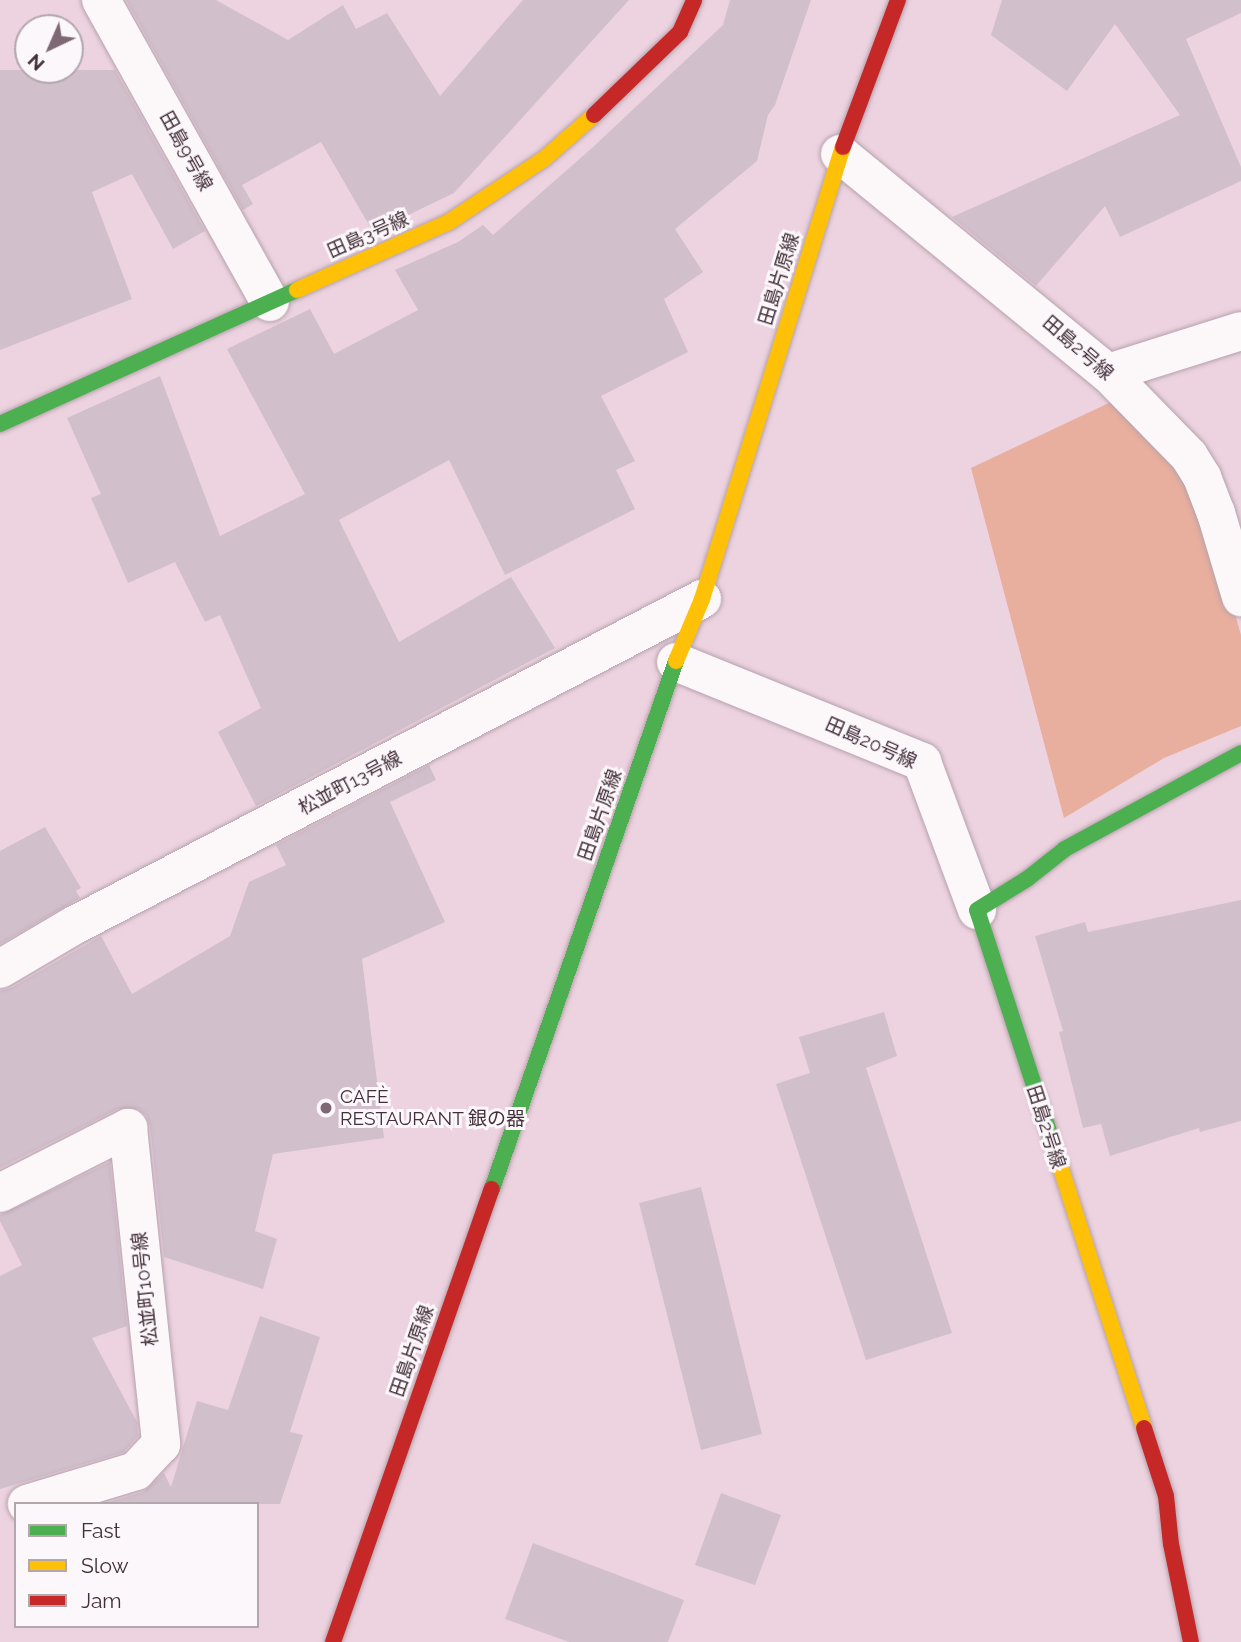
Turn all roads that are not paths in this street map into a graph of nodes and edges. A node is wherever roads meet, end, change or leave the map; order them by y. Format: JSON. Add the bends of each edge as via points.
{"nodes":[{"id":1,"x":102,"y":0,"type":"edge"},
{"id":2,"x":694,"y":0,"type":"edge"},
{"id":3,"x":898,"y":0,"type":"edge"},
{"id":4,"x":840,"y":154,"type":"junction"},
{"id":5,"x":270,"y":302,"type":"junction"},
{"id":6,"x":1241,"y":331,"type":"edge"},
{"id":7,"x":1108,"y":373,"type":"junction"},
{"id":8,"x":0,"y":424,"type":"edge"},
{"id":9,"x":1241,"y":597,"type":"edge"},
{"id":10,"x":702,"y":599,"type":"junction"},
{"id":11,"x":676,"y":662,"type":"junction"},
{"id":12,"x":1241,"y":753,"type":"edge"},
{"id":13,"x":977,"y":910,"type":"junction"},
{"id":14,"x":0,"y":969,"type":"edge"},
{"id":15,"x":0,"y":1193,"type":"edge"},
{"id":16,"x":34,"y":1502,"type":"edge"},
{"id":17,"x":333,"y":1642,"type":"edge"},
{"id":18,"x":1191,"y":1642,"type":"edge"}],
"edges":[{"from":1,"to":5,"type":"street","name":"田島9号線"},
{"from":2,"to":5,"type":"street","name":"田島3号線","via":[[680,32],[544,159],[449,222]]},
{"from":3,"to":4,"type":"street","name":"田島片原線"},
{"from":4,"to":7,"type":"street","name":"田島2号線"},
{"from":4,"to":10,"type":"street","name":"田島片原線"},
{"from":5,"to":8,"type":"street","name":"田島3号線"},
{"from":6,"to":7,"type":"street"},
{"from":7,"to":9,"type":"street","name":"田島2号線","via":[[1189,456],[1202,477]]},
{"from":10,"to":11,"type":"street","name":"田島片原線"},
{"from":10,"to":14,"type":"street","name":"松並町13号線","via":[[73,926]]},
{"from":11,"to":13,"type":"street","name":"田島20号線","via":[[922,762]]},
{"from":11,"to":17,"type":"street","name":"田島片原線"},
{"from":12,"to":13,"type":"street","via":[[1065,849]]},
{"from":13,"to":18,"type":"street","name":"田島2号線","via":[[1166,1496]]},
{"from":15,"to":16,"type":"street","name":"松並町10号線","via":[[128,1128],[161,1444],[136,1471]]}]}
